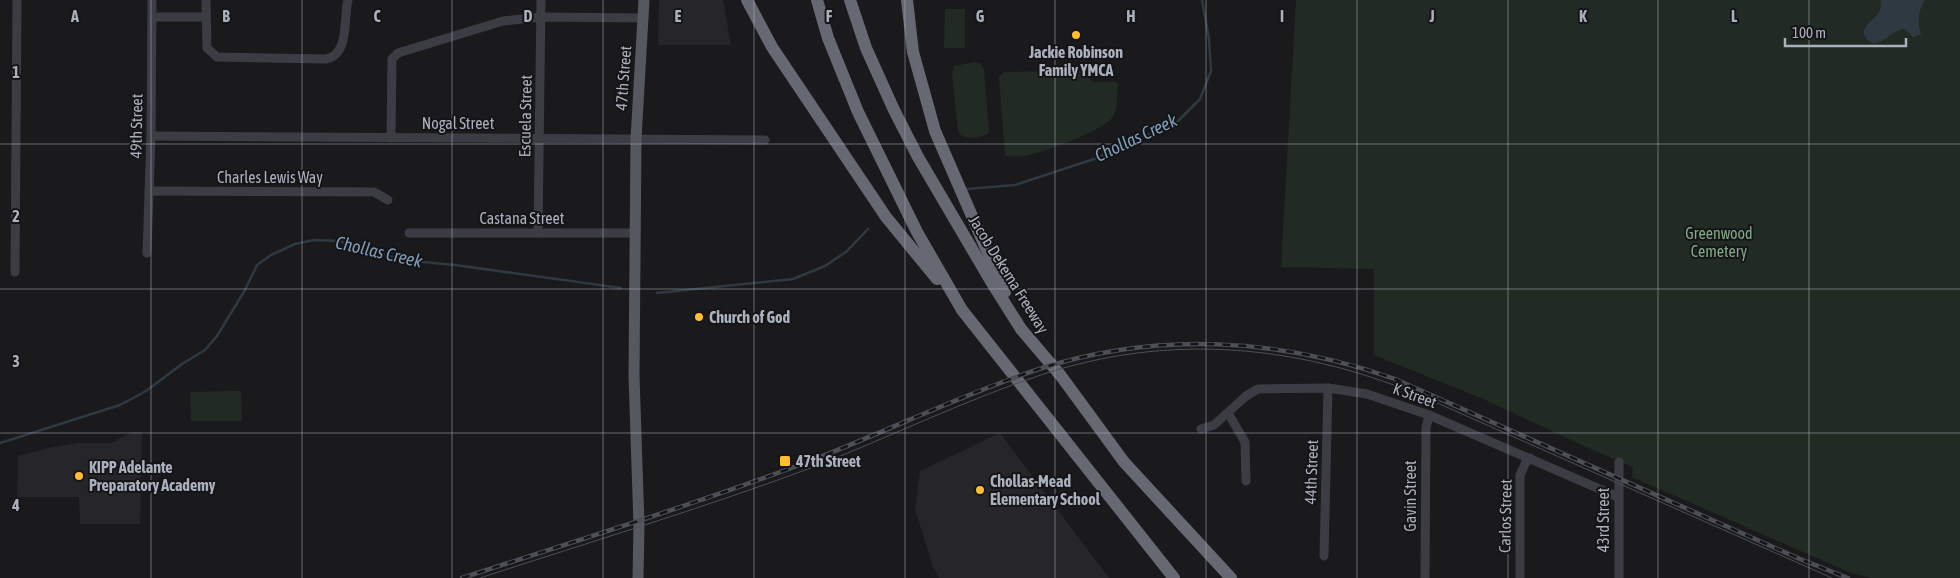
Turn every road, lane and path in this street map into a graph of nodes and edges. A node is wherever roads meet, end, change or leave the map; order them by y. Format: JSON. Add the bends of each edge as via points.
{"nodes":[{"id":1,"x":17,"y":0,"type":"edge"},
{"id":2,"x":152,"y":0,"type":"edge"},
{"id":3,"x":206,"y":0,"type":"edge"},
{"id":4,"x":348,"y":0,"type":"edge"},
{"id":5,"x":541,"y":0,"type":"edge"},
{"id":6,"x":644,"y":0,"type":"edge"},
{"id":7,"x":747,"y":0,"type":"edge"},
{"id":8,"x":817,"y":0,"type":"edge"},
{"id":9,"x":850,"y":0,"type":"edge"},
{"id":10,"x":907,"y":0,"type":"edge"},
{"id":11,"x":152,"y":16,"type":"junction"},
{"id":12,"x":206,"y":17,"type":"junction"},
{"id":13,"x":541,"y":17,"type":"junction"},
{"id":14,"x":644,"y":18,"type":"junction"},
{"id":15,"x":151,"y":136,"type":"junction"},
{"id":16,"x":391,"y":138,"type":"junction"},
{"id":17,"x":539,"y":138,"type":"junction"},
{"id":18,"x":636,"y":139,"type":"junction"},
{"id":19,"x":765,"y":140,"type":"dead end"},
{"id":20,"x":149,"y":191,"type":"junction"},
{"id":21,"x":388,"y":200,"type":"dead end"},
{"id":22,"x":409,"y":232,"type":"dead end"},
{"id":23,"x":538,"y":233,"type":"junction"},
{"id":24,"x":636,"y":233,"type":"junction"},
{"id":25,"x":147,"y":253,"type":"dead end"},
{"id":26,"x":15,"y":272,"type":"dead end"},
{"id":27,"x":962,"y":310,"type":"junction"},
{"id":28,"x":1022,"y":329,"type":"junction"},
{"id":29,"x":1328,"y":388,"type":"junction"},
{"id":30,"x":1228,"y":413,"type":"junction"},
{"id":31,"x":1429,"y":415,"type":"junction"},
{"id":32,"x":1201,"y":429,"type":"dead end"},
{"id":33,"x":1530,"y":458,"type":"junction"},
{"id":34,"x":1619,"y":462,"type":"dead end"},
{"id":35,"x":1246,"y":481,"type":"dead end"},
{"id":36,"x":1618,"y":496,"type":"junction"},
{"id":37,"x":1136,"y":530,"type":"junction"},
{"id":38,"x":1324,"y":556,"type":"dead end"},
{"id":39,"x":638,"y":578,"type":"edge"},
{"id":40,"x":1166,"y":578,"type":"edge"},
{"id":41,"x":1174,"y":578,"type":"edge"},
{"id":42,"x":1231,"y":578,"type":"edge"},
{"id":43,"x":1425,"y":578,"type":"edge"},
{"id":44,"x":1520,"y":578,"type":"edge"},
{"id":45,"x":1619,"y":578,"type":"edge"}],
"edges":[{"from":1,"to":26,"type":"street"},
{"from":2,"to":11,"type":"street","name":"49th Street"},
{"from":3,"to":12,"type":"street"},
{"from":4,"to":12,"type":"street","via":[[342,46],[338,54],[326,60],[217,57],[207,48]]},
{"from":5,"to":13,"type":"street","name":"Escuela Street"},
{"from":6,"to":14,"type":"main road","name":"47th Street"},
{"from":7,"to":27,"type":"highway","via":[[772,47],[886,217]]},
{"from":8,"to":27,"type":"highway","via":[[828,38],[858,112],[917,232]]},
{"from":9,"to":28,"type":"highway","name":"Jacob Dekema Freeway","via":[[866,48],[918,157]]},
{"from":10,"to":28,"type":"highway","via":[[913,52],[935,131]]},
{"from":11,"to":12,"type":"street"},
{"from":11,"to":15,"type":"street","name":"49th Street"},
{"from":13,"to":14,"type":"street"},
{"from":13,"to":16,"type":"street","via":[[503,21],[398,53],[392,59]]},
{"from":13,"to":17,"type":"street","name":"Escuela Street"},
{"from":14,"to":18,"type":"main road","name":"47th Street"},
{"from":15,"to":16,"type":"street","name":"Nogal Street"},
{"from":15,"to":20,"type":"street","name":"49th Street"},
{"from":16,"to":17,"type":"street","name":"Nogal Street"},
{"from":17,"to":18,"type":"street","name":"Nogal Street"},
{"from":17,"to":23,"type":"street","name":"Escuela Street"},
{"from":18,"to":19,"type":"street","name":"Nogal Street"},
{"from":18,"to":24,"type":"main road","name":"47th Street"},
{"from":20,"to":21,"type":"street","name":"Charles Lewis Way","via":[[374,192]]},
{"from":20,"to":25,"type":"street","name":"49th Street"},
{"from":22,"to":23,"type":"street","name":"Castana Street"},
{"from":23,"to":24,"type":"street","name":"Castana Street"},
{"from":24,"to":39,"type":"main road","name":"47th Street","via":[[634,376]]},
{"from":27,"to":37,"type":"highway"},
{"from":28,"to":42,"type":"highway","name":"Jacob Dekema Freeway","via":[[1124,462]]},
{"from":29,"to":30,"type":"street","name":"K Street","via":[[1258,390],[1246,396]]},
{"from":29,"to":31,"type":"street","name":"K Street","via":[[1367,394]]},
{"from":29,"to":38,"type":"street","name":"44th Street"},
{"from":30,"to":32,"type":"street","name":"K Street"},
{"from":30,"to":35,"type":"street","via":[[1245,442]]},
{"from":31,"to":33,"type":"street","name":"K Street"},
{"from":31,"to":43,"type":"street","name":"Gavin Street","via":[[1426,428]]},
{"from":33,"to":36,"type":"street","name":"K Street"},
{"from":33,"to":44,"type":"street","name":"Carlos Street","via":[[1520,475]]},
{"from":34,"to":36,"type":"street","name":"43rd Street"},
{"from":36,"to":45,"type":"street","name":"43rd Street"},
{"from":37,"to":40,"type":"highway"},
{"from":37,"to":41,"type":"highway"}]}
